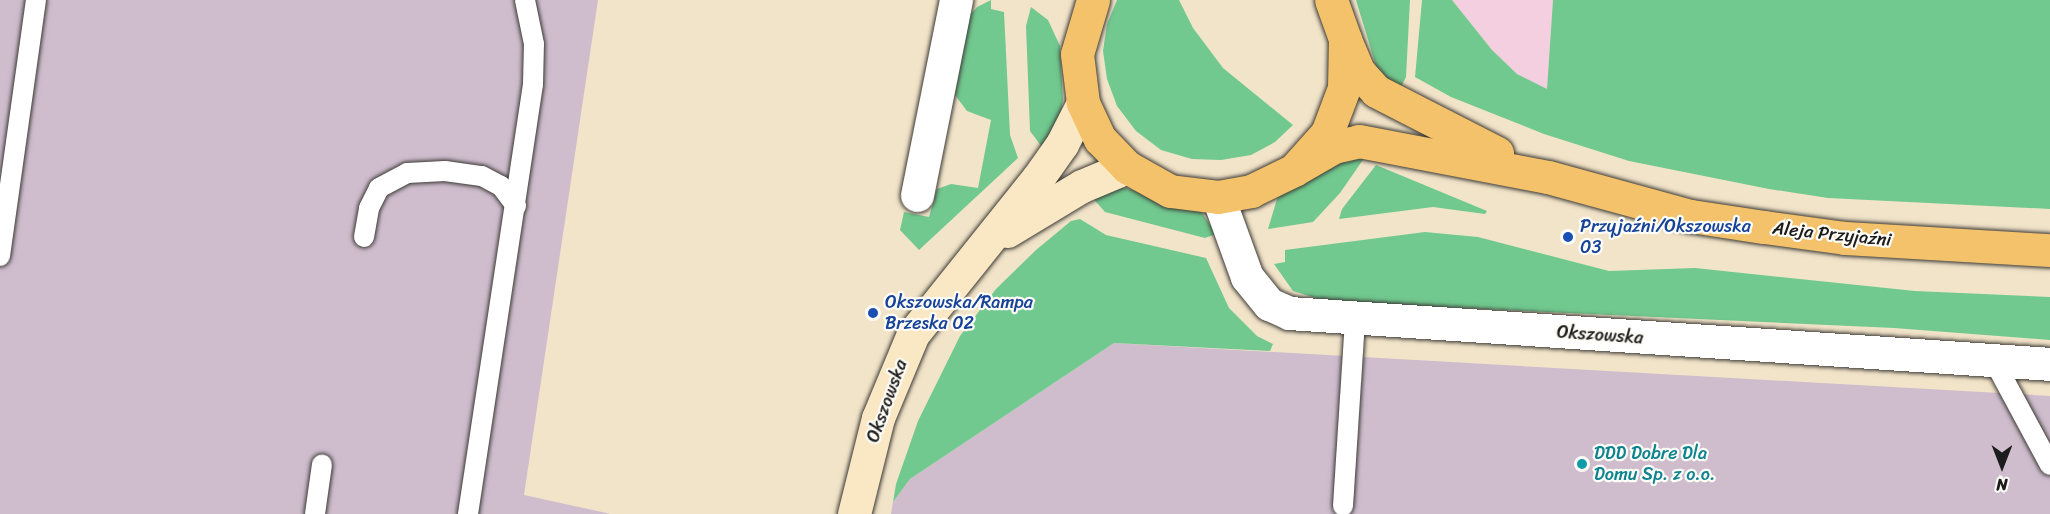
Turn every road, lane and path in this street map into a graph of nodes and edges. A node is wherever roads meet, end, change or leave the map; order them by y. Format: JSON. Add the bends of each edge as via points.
{"nodes":[{"id":1,"x":36,"y":0,"type":"edge"},
{"id":2,"x":525,"y":0,"type":"edge"},
{"id":3,"x":956,"y":0,"type":"edge"},
{"id":4,"x":1331,"y":0,"type":"edge"},
{"id":5,"x":1085,"y":2,"type":"edge"},
{"id":6,"x":1345,"y":39,"type":"junction"},
{"id":7,"x":1083,"y":103,"type":"junction"},
{"id":8,"x":1127,"y":167,"type":"junction"},
{"id":9,"x":1294,"y":170,"type":"junction"},
{"id":10,"x":1548,"y":177,"type":"junction"},
{"id":11,"x":1251,"y":191,"type":"junction"},
{"id":12,"x":917,"y":195,"type":"dead end"},
{"id":13,"x":1218,"y":197,"type":"junction"},
{"id":14,"x":516,"y":206,"type":"junction"},
{"id":15,"x":364,"y":237,"type":"dead end"},
{"id":16,"x":988,"y":243,"type":"junction"},
{"id":17,"x":2050,"y":250,"type":"edge"},
{"id":18,"x":1239,"y":252,"type":"junction"},
{"id":19,"x":0,"y":256,"type":"edge"},
{"id":20,"x":1355,"y":318,"type":"junction"},
{"id":21,"x":1994,"y":361,"type":"junction"},
{"id":22,"x":2050,"y":364,"type":"edge"},
{"id":23,"x":322,"y":464,"type":"dead end"},
{"id":24,"x":2050,"y":465,"type":"edge"},
{"id":25,"x":1343,"y":506,"type":"dead end"},
{"id":26,"x":315,"y":514,"type":"edge"},
{"id":27,"x":468,"y":514,"type":"edge"},
{"id":28,"x":854,"y":514,"type":"edge"}],
"edges":[{"from":1,"to":19,"type":"lane"},
{"from":2,"to":14,"type":"lane","via":[[534,44],[533,84]]},
{"from":3,"to":12,"type":"street"},
{"from":4,"to":6,"type":"highway","name":"Aleja Przyjaźni"},
{"from":5,"to":7,"type":"highway","name":"Aleja Przyjaźni","via":[[1077,54]]},
{"from":6,"to":9,"type":"highway","via":[[1344,88],[1330,124]]},
{"from":6,"to":10,"type":"highway","name":"Aleja Przyjaźni","via":[[1359,72],[1376,91],[1441,127]]},
{"from":7,"to":8,"type":"highway","name":"Aleja Przyjaźni","via":[[1100,139]]},
{"from":7,"to":16,"type":"main road","name":"Okszowska","via":[[1062,144]]},
{"from":8,"to":13,"type":"highway","name":"Aleja Przyjaźni","via":[[1170,191]]},
{"from":8,"to":16,"type":"main road","name":"Okszowska","via":[[1082,186]]},
{"from":9,"to":10,"type":"highway","name":"Aleja Przyjaźni","via":[[1334,147],[1359,141]]},
{"from":9,"to":11,"type":"highway","name":"Aleja Przyjaźni"},
{"from":10,"to":17,"type":"highway","name":"Aleja Przyjaźni","via":[[1691,216],[1764,227],[1845,238]]},
{"from":11,"to":13,"type":"highway","name":"Aleja Przyjaźni"},
{"from":11,"to":18,"type":"street","name":"Okszowska","via":[[1240,218]]},
{"from":13,"to":18,"type":"street","name":"Okszowska"},
{"from":14,"to":15,"type":"lane","via":[[501,186],[482,176],[445,171],[407,173],[379,188],[369,208]]},
{"from":14,"to":27,"type":"lane"},
{"from":16,"to":28,"type":"main road","name":"Okszowska","via":[[953,280],[913,334],[878,418]]},
{"from":18,"to":20,"type":"street","name":"Okszowska","via":[[1247,277],[1269,304],[1289,313]]},
{"from":20,"to":21,"type":"street","name":"Okszowska"},
{"from":20,"to":25,"type":"lane"},
{"from":21,"to":22,"type":"street","name":"Okszowska"},
{"from":21,"to":24,"type":"lane"},
{"from":23,"to":26,"type":"lane"}]}
